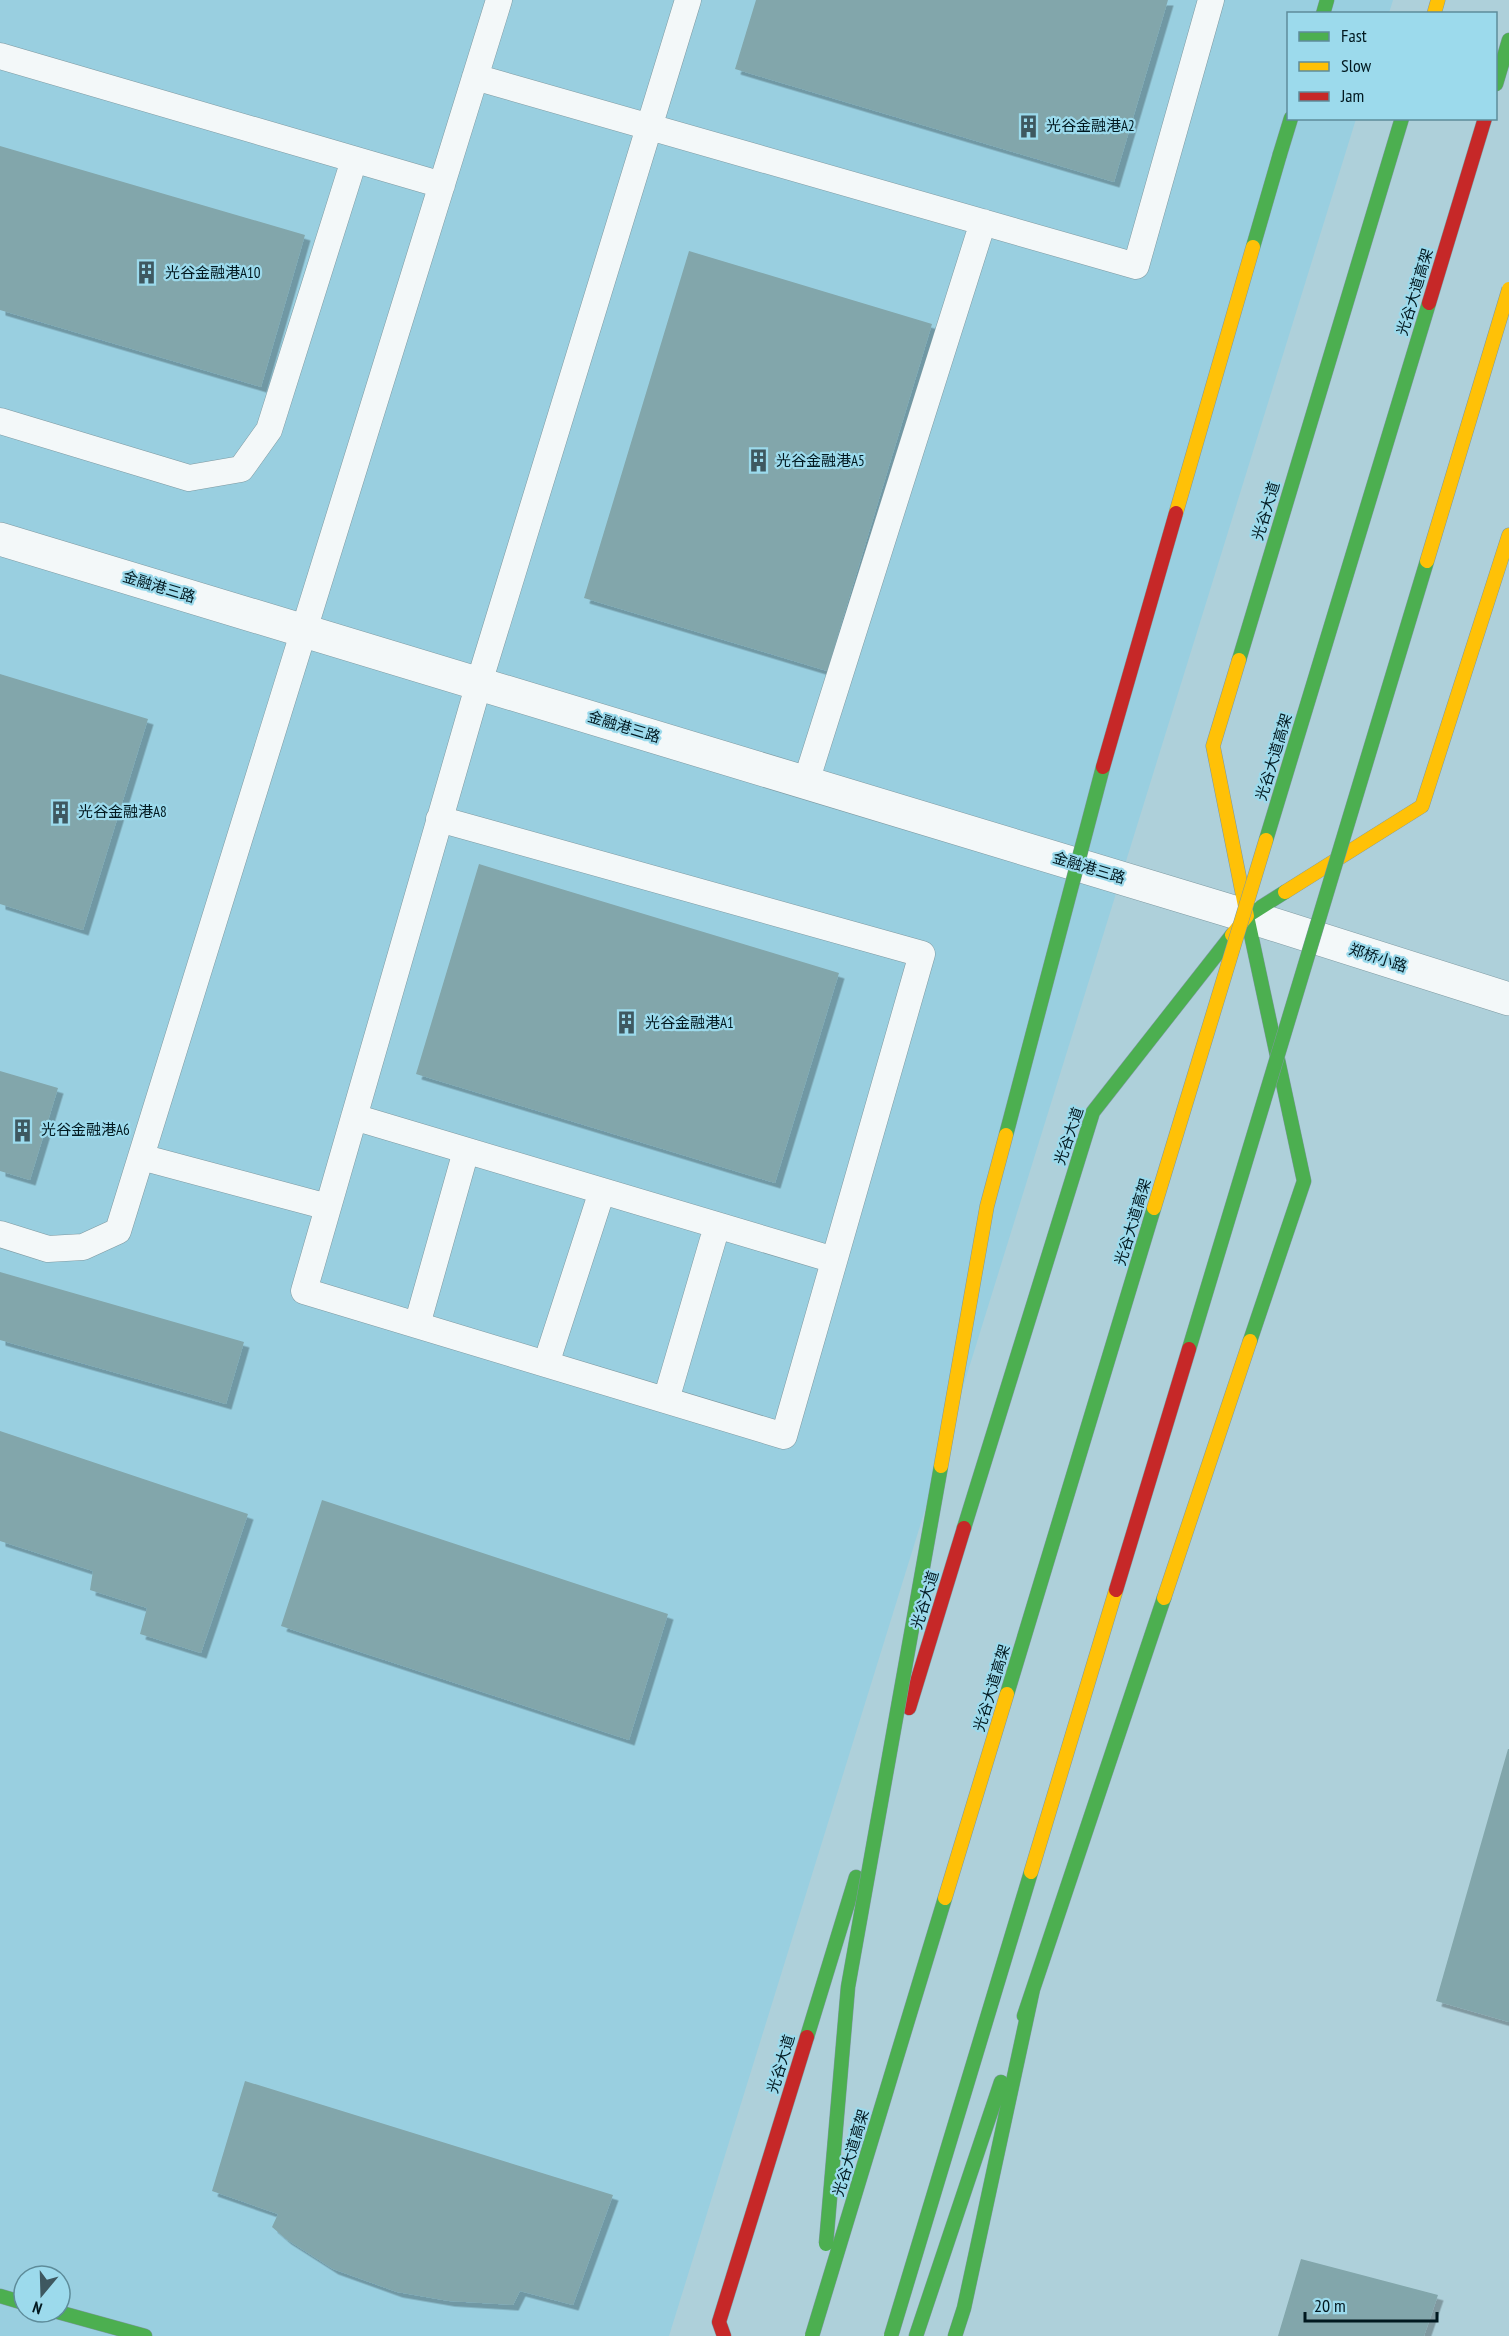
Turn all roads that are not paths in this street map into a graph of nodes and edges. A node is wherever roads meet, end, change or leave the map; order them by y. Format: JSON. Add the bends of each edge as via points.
{"nodes":[{"id":1,"x":499,"y":0,"type":"edge"},
{"id":2,"x":688,"y":0,"type":"edge"},
{"id":3,"x":1211,"y":0,"type":"edge"},
{"id":4,"x":1509,"y":40,"type":"edge"},
{"id":5,"x":0,"y":56,"type":"edge"},
{"id":6,"x":475,"y":77,"type":"junction"},
{"id":7,"x":1497,"y":81,"type":"edge"},
{"id":8,"x":1290,"y":120,"type":"edge"},
{"id":9,"x":1401,"y":120,"type":"edge"},
{"id":10,"x":1484,"y":120,"type":"edge"},
{"id":11,"x":650,"y":125,"type":"junction"},
{"id":12,"x":354,"y":160,"type":"junction"},
{"id":13,"x":442,"y":185,"type":"junction"},
{"id":14,"x":983,"y":222,"type":"junction"},
{"id":15,"x":1509,"y":289,"type":"edge"},
{"id":16,"x":0,"y":421,"type":"edge"},
{"id":17,"x":1509,"y":535,"type":"edge"},
{"id":18,"x":0,"y":539,"type":"edge"},
{"id":19,"x":305,"y":630,"type":"junction"},
{"id":20,"x":479,"y":683,"type":"junction"},
{"id":21,"x":806,"y":782,"type":"junction"},
{"id":22,"x":439,"y":819,"type":"junction"},
{"id":23,"x":1247,"y":916,"type":"junction"},
{"id":24,"x":1509,"y":999,"type":"edge"},
{"id":25,"x":354,"y":1117,"type":"junction"},
{"id":26,"x":466,"y":1151,"type":"junction"},
{"id":27,"x":141,"y":1157,"type":"junction"},
{"id":28,"x":602,"y":1191,"type":"junction"},
{"id":29,"x":328,"y":1207,"type":"junction"},
{"id":30,"x":717,"y":1226,"type":"junction"},
{"id":31,"x":0,"y":1234,"type":"edge"},
{"id":32,"x":834,"y":1260,"type":"junction"},
{"id":33,"x":417,"y":1325,"type":"junction"},
{"id":34,"x":546,"y":1364,"type":"junction"},
{"id":35,"x":666,"y":1400,"type":"junction"},
{"id":36,"x":1033,"y":1989,"type":"junction"},
{"id":37,"x":820,"y":2311,"type":"junction"},
{"id":38,"x":72,"y":2316,"type":"edge"},
{"id":39,"x":145,"y":2336,"type":"edge"},
{"id":40,"x":724,"y":2336,"type":"edge"},
{"id":41,"x":812,"y":2336,"type":"edge"},
{"id":42,"x":891,"y":2336,"type":"edge"},
{"id":43,"x":916,"y":2336,"type":"edge"},
{"id":44,"x":955,"y":2336,"type":"edge"}],
"edges":[{"from":1,"to":6,"type":"lane"},
{"from":2,"to":11,"type":"lane"},
{"from":3,"to":14,"type":"lane","via":[[1136,266]]},
{"from":4,"to":7,"type":"main road"},
{"from":5,"to":12,"type":"lane"},
{"from":6,"to":11,"type":"lane"},
{"from":6,"to":13,"type":"lane"},
{"from":8,"to":37,"type":"main road","bridge":true,"via":[[1109,742],[987,1206],[849,1987]]},
{"from":9,"to":23,"type":"main road","name":"光谷大道","via":[[1213,746]]},
{"from":10,"to":37,"type":"main road","name":"光谷大道高架","bridge":true},
{"from":11,"to":14,"type":"lane"},
{"from":11,"to":20,"type":"lane"},
{"from":12,"to":13,"type":"lane"},
{"from":12,"to":16,"type":"lane","via":[[269,430],[241,469],[189,478]]},
{"from":13,"to":19,"type":"lane"},
{"from":14,"to":21,"type":"lane"},
{"from":15,"to":42,"type":"main road","bridge":true},
{"from":17,"to":23,"type":"main road","name":"光谷大道","via":[[1422,806]]},
{"from":18,"to":19,"type":"street","name":"金融港三路"},
{"from":19,"to":20,"type":"street","name":"金融港三路"},
{"from":19,"to":27,"type":"lane"},
{"from":20,"to":21,"type":"street","name":"金融港三路"},
{"from":20,"to":22,"type":"lane"},
{"from":21,"to":23,"type":"street","name":"金融港三路"},
{"from":22,"to":25,"type":"lane"},
{"from":22,"to":32,"type":"lane","via":[[922,954]]},
{"from":23,"to":24,"type":"street","name":"郑桥小路"},
{"from":23,"to":36,"type":"main road","name":"光谷大道","via":[[1304,1181]]},
{"from":23,"to":40,"type":"main road","name":"光谷大道","via":[[1093,1112],[719,2322]]},
{"from":25,"to":26,"type":"lane"},
{"from":25,"to":29,"type":"lane"},
{"from":26,"to":28,"type":"lane"},
{"from":26,"to":33,"type":"lane"},
{"from":27,"to":29,"type":"lane"},
{"from":27,"to":31,"type":"lane","via":[[118,1231],[83,1247],[48,1249]]},
{"from":28,"to":30,"type":"lane"},
{"from":28,"to":34,"type":"lane"},
{"from":29,"to":33,"type":"lane","via":[[304,1291]]},
{"from":30,"to":32,"type":"lane"},
{"from":30,"to":35,"type":"lane"},
{"from":32,"to":35,"type":"lane","via":[[784,1436]]},
{"from":33,"to":34,"type":"lane"},
{"from":34,"to":35,"type":"lane"},
{"from":36,"to":43,"type":"main road","name":"光谷大道"},
{"from":36,"to":44,"type":"main road"},
{"from":37,"to":41,"type":"main road","name":"光谷大道高架","bridge":true},
{"from":38,"to":39,"type":"main road"}]}
